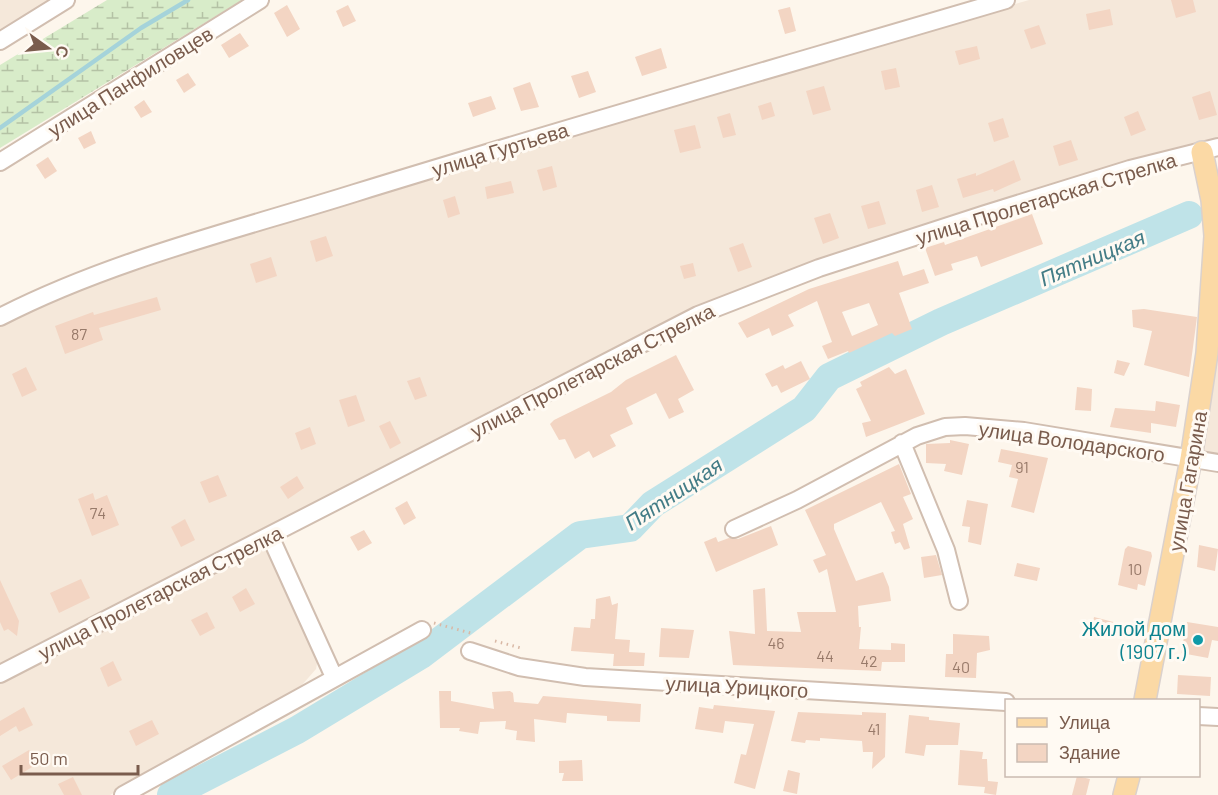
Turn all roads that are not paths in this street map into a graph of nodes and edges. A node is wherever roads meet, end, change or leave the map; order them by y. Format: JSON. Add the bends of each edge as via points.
{"nodes":[{"id":1,"x":66,"y":0,"type":"edge"},
{"id":2,"x":260,"y":0,"type":"edge"},
{"id":3,"x":1006,"y":0,"type":"edge"},
{"id":4,"x":0,"y":40,"type":"edge"},
{"id":5,"x":1210,"y":150,"type":"edge"},
{"id":6,"x":0,"y":162,"type":"edge"},
{"id":7,"x":1216,"y":265,"type":"edge"},
{"id":8,"x":0,"y":316,"type":"edge"},
{"id":9,"x":902,"y":443,"type":"junction"},
{"id":10,"x":1191,"y":459,"type":"junction"},
{"id":11,"x":1218,"y":463,"type":"edge"},
{"id":12,"x":734,"y":529,"type":"dead end"},
{"id":13,"x":270,"y":536,"type":"junction"},
{"id":14,"x":959,"y":601,"type":"dead end"},
{"id":15,"x":426,"y":626,"type":"road end"},
{"id":16,"x":470,"y":651,"type":"dead end"},
{"id":17,"x":0,"y":674,"type":"edge"},
{"id":18,"x":333,"y":677,"type":"junction"},
{"id":19,"x":1145,"y":699,"type":"edge"},
{"id":20,"x":1005,"y":702,"type":"edge"},
{"id":21,"x":1200,"y":716,"type":"edge"},
{"id":22,"x":1218,"y":717,"type":"edge"},
{"id":23,"x":1129,"y":777,"type":"edge"},
{"id":24,"x":123,"y":795,"type":"edge"},
{"id":25,"x":1124,"y":795,"type":"edge"}],
"edges":[{"from":1,"to":4,"type":"street"},
{"from":2,"to":6,"type":"street","name":"улица Панфиловцев"},
{"from":3,"to":8,"type":"street","name":"улица Гуртьева","via":[[556,131],[235,230],[102,273]]},
{"from":5,"to":7,"type":"main road","name":"улица Гагарина"},
{"from":5,"to":13,"type":"street","name":"улица Пролетарская Стрелка","via":[[1130,169],[745,295],[642,342]]},
{"from":7,"to":10,"type":"main road","name":"улица Гагарина"},
{"from":9,"to":10,"type":"street","name":"улица Володарского","via":[[930,430],[965,426],[1024,431]]},
{"from":9,"to":12,"type":"street","name":"улица Володарского"},
{"from":9,"to":14,"type":"street","via":[[946,550]]},
{"from":10,"to":11,"type":"street","name":"улица Володарского"},
{"from":10,"to":19,"type":"main road","name":"улица Гагарина"},
{"from":13,"to":17,"type":"street","name":"улица Пролетарская Стрелка"},
{"from":13,"to":18,"type":"street"},
{"from":15,"to":18,"type":"street"},
{"from":16,"to":20,"type":"street","name":"улица Урицкого","via":[[519,667],[585,677]]},
{"from":18,"to":24,"type":"street"},
{"from":21,"to":22,"type":"street"},
{"from":23,"to":25,"type":"main road"}]}
